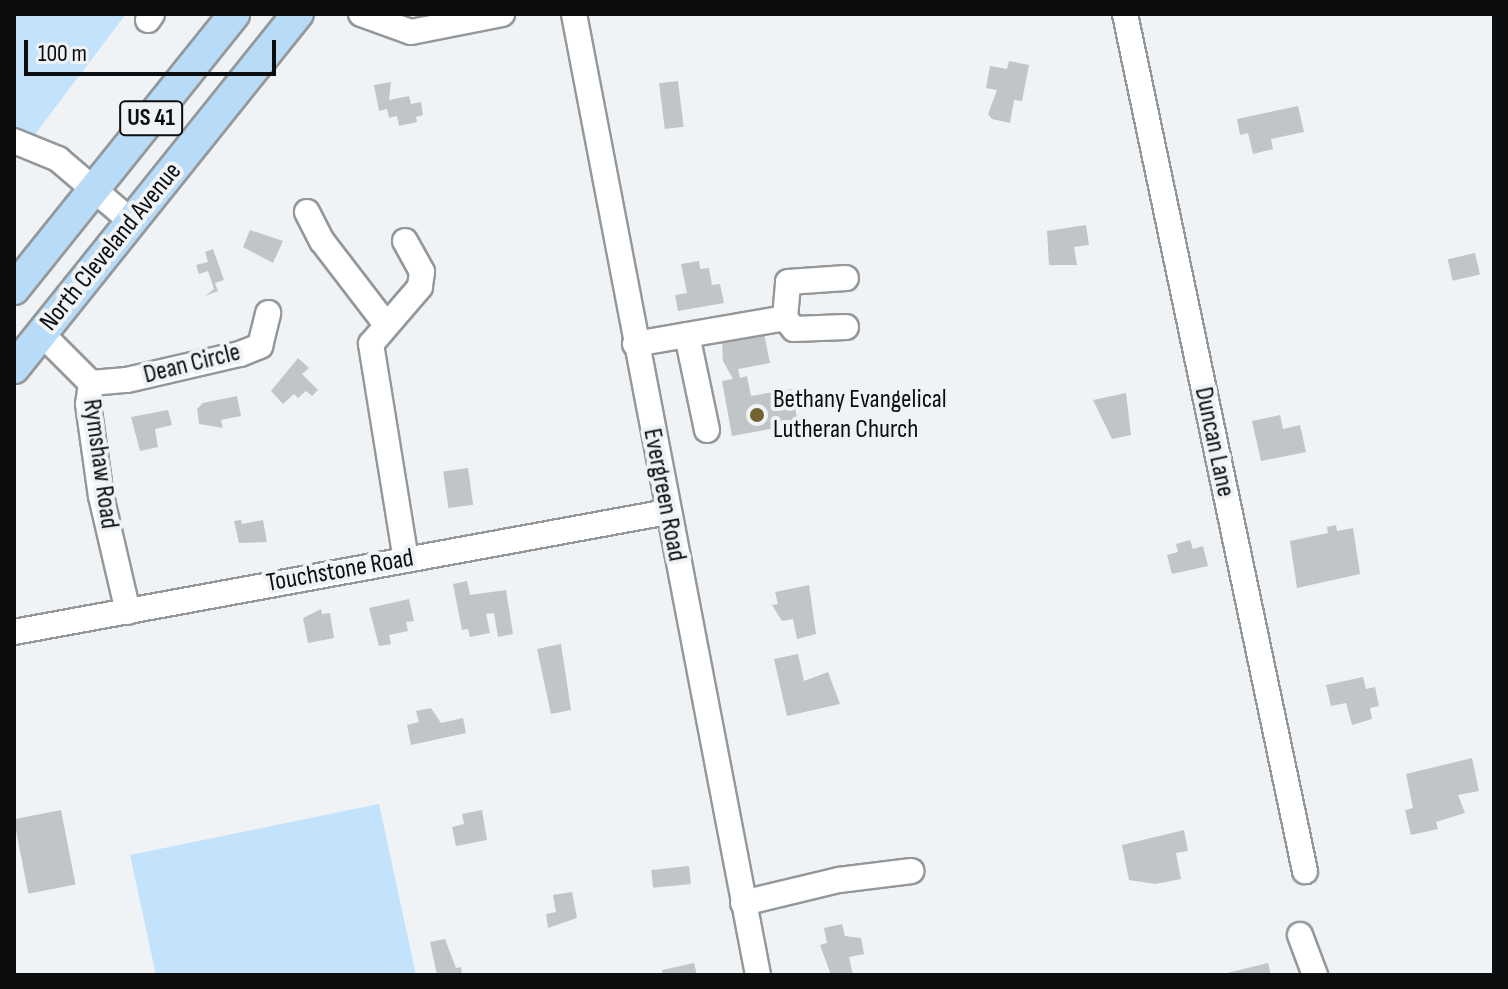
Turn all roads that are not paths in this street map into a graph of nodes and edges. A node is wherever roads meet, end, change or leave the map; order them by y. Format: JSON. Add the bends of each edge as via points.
{"nodes":[{"id":1,"x":234,"y":14,"type":"edge"},
{"id":2,"x":298,"y":14,"type":"edge"},
{"id":3,"x":361,"y":14,"type":"edge"},
{"id":4,"x":497,"y":14,"type":"edge"},
{"id":5,"x":574,"y":14,"type":"edge"},
{"id":6,"x":1125,"y":14,"type":"edge"},
{"id":7,"x":14,"y":141,"type":"edge"},
{"id":8,"x":94,"y":190,"type":"junction"},
{"id":9,"x":307,"y":212,"type":"dead end"},
{"id":10,"x":132,"y":222,"type":"junction"},
{"id":11,"x":405,"y":241,"type":"dead end"},
{"id":12,"x":846,"y":278,"type":"dead end"},
{"id":13,"x":14,"y":289,"type":"edge"},
{"id":14,"x":268,"y":313,"type":"dead end"},
{"id":15,"x":785,"y":318,"type":"junction"},
{"id":16,"x":385,"y":323,"type":"junction"},
{"id":17,"x":846,"y":327,"type":"dead end"},
{"id":18,"x":41,"y":333,"type":"junction"},
{"id":19,"x":687,"y":335,"type":"junction"},
{"id":20,"x":635,"y":344,"type":"junction"},
{"id":21,"x":14,"y":368,"type":"edge"},
{"id":22,"x":91,"y":383,"type":"junction"},
{"id":23,"x":707,"y":430,"type":"dead end"},
{"id":24,"x":667,"y":512,"type":"junction"},
{"id":25,"x":406,"y":559,"type":"junction"},
{"id":26,"x":128,"y":612,"type":"junction"},
{"id":27,"x":14,"y":632,"type":"edge"},
{"id":28,"x":911,"y":871,"type":"dead end"},
{"id":29,"x":1305,"y":871,"type":"dead end"},
{"id":30,"x":743,"y":903,"type":"junction"},
{"id":31,"x":1300,"y":935,"type":"dead end"},
{"id":32,"x":758,"y":975,"type":"edge"},
{"id":33,"x":1315,"y":975,"type":"edge"}],
"edges":[{"from":1,"to":8,"type":"main road","name":"North Cleveland Avenue","number":"US 41"},
{"from":2,"to":10,"type":"main road","name":"North Cleveland Avenue","number":"US 41"},
{"from":3,"to":4,"type":"street","via":[[411,32]]},
{"from":5,"to":20,"type":"street","name":"Evergreen Road"},
{"from":6,"to":29,"type":"street","name":"Duncan Lane"},
{"from":7,"to":8,"type":"street","via":[[41,149]]},
{"from":8,"to":10,"type":"street"},
{"from":8,"to":13,"type":"main road","name":"North Cleveland Avenue","number":"US 41"},
{"from":9,"to":16,"type":"street","via":[[322,241]]},
{"from":10,"to":18,"type":"main road","name":"North Cleveland Avenue","number":"US 41"},
{"from":11,"to":16,"type":"street","via":[[422,272],[420,287]]},
{"from":12,"to":15,"type":"street","via":[[788,282]]},
{"from":14,"to":22,"type":"street","name":"Dean Circle","via":[[260,346],[240,354]]},
{"from":15,"to":17,"type":"street","via":[[794,329]]},
{"from":15,"to":19,"type":"street"},
{"from":16,"to":25,"type":"street","via":[[371,344]]},
{"from":18,"to":21,"type":"main road","name":"North Cleveland Avenue","number":"US 41"},
{"from":18,"to":22,"type":"street","name":"Rymshaw Road"},
{"from":19,"to":20,"type":"street"},
{"from":19,"to":23,"type":"street"},
{"from":20,"to":24,"type":"street","name":"Evergreen Road"},
{"from":22,"to":26,"type":"street","name":"Rymshaw Road","via":[[88,404],[101,496]]},
{"from":24,"to":25,"type":"street","name":"Touchstone Road"},
{"from":24,"to":30,"type":"street","name":"Evergreen Road"},
{"from":25,"to":26,"type":"street","name":"Touchstone Road"},
{"from":26,"to":27,"type":"street","name":"Touchstone Road"},
{"from":28,"to":30,"type":"street","via":[[851,877]]},
{"from":30,"to":32,"type":"street","name":"Evergreen Road"},
{"from":31,"to":33,"type":"street"}]}
